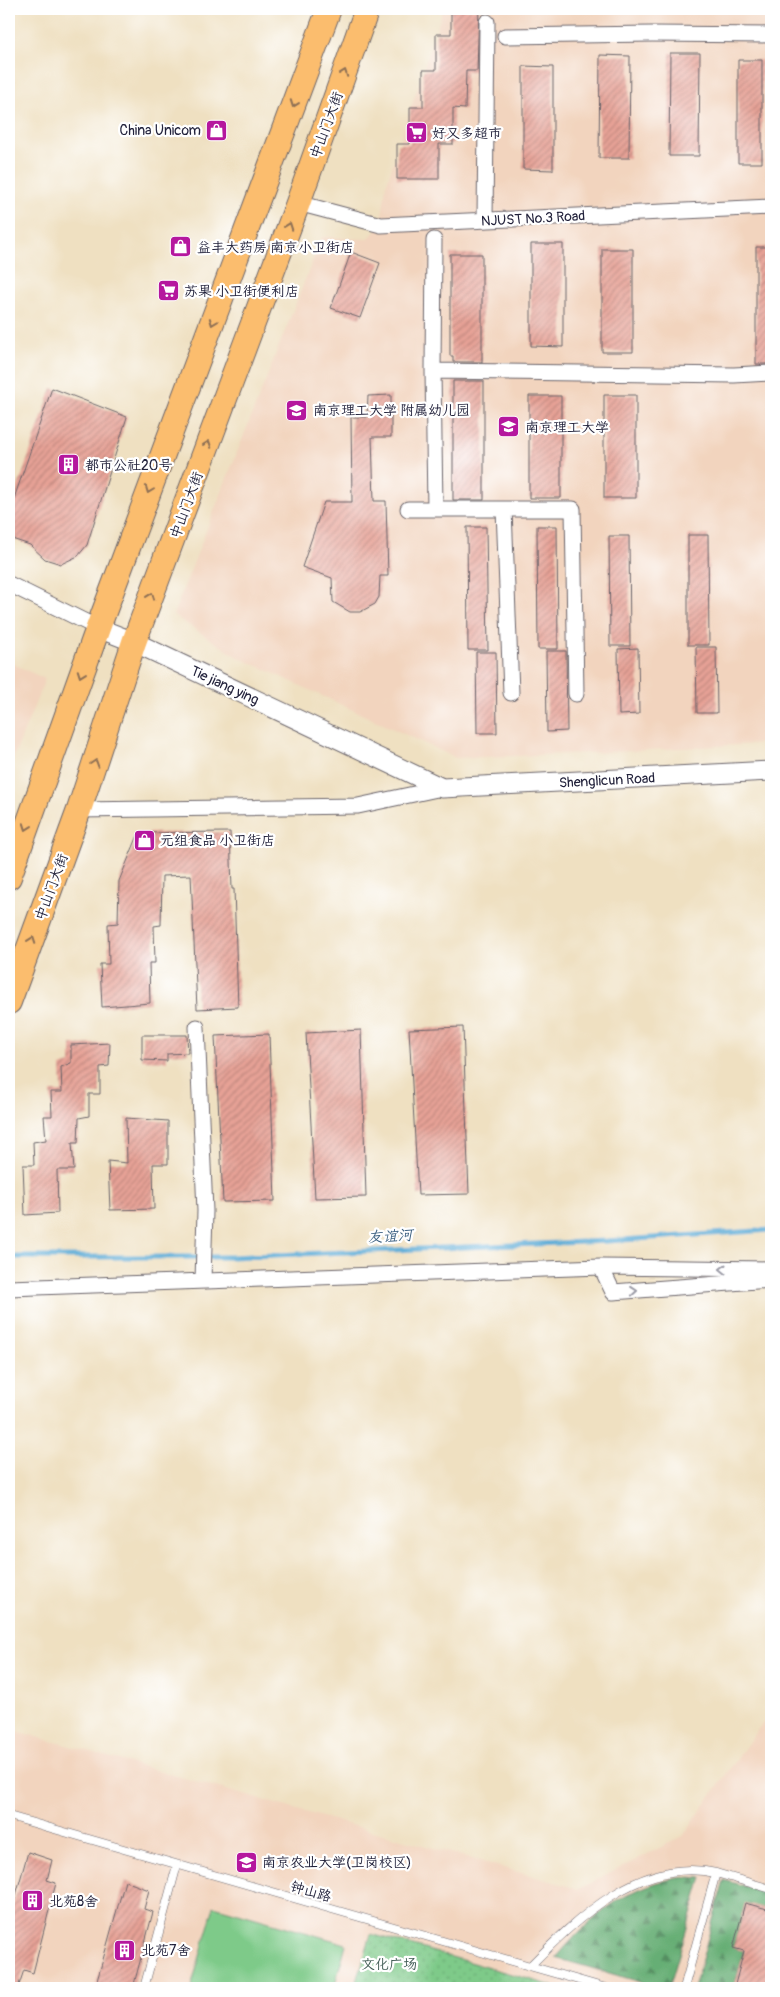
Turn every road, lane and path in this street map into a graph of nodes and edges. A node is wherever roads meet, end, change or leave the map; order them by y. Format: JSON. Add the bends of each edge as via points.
{"nodes":[{"id":1,"x":329,"y":9,"type":"edge"},
{"id":2,"x":367,"y":9,"type":"edge"},
{"id":3,"x":487,"y":22,"type":"dead end"},
{"id":4,"x":771,"y":35,"type":"edge"},
{"id":5,"x":504,"y":36,"type":"dead end"},
{"id":6,"x":298,"y":203,"type":"junction"},
{"id":7,"x":771,"y":207,"type":"edge"},
{"id":8,"x":485,"y":220,"type":"junction"},
{"id":9,"x":434,"y":240,"type":"dead end"},
{"id":10,"x":433,"y":371,"type":"junction"},
{"id":11,"x":771,"y":373,"type":"edge"},
{"id":12,"x":435,"y":508,"type":"junction"},
{"id":13,"x":504,"y":508,"type":"junction"},
{"id":14,"x":408,"y":509,"type":"dead end"},
{"id":15,"x":9,"y":584,"type":"edge"},
{"id":16,"x":98,"y":628,"type":"junction"},
{"id":17,"x":134,"y":642,"type":"junction"},
{"id":18,"x":511,"y":693,"type":"dead end"},
{"id":19,"x":576,"y":694,"type":"dead end"},
{"id":20,"x":771,"y":772,"type":"edge"},
{"id":21,"x":442,"y":788,"type":"junction"},
{"id":22,"x":79,"y":810,"type":"junction"},
{"id":23,"x":9,"y":877,"type":"edge"},
{"id":24,"x":9,"y":1002,"type":"edge"},
{"id":25,"x":197,"y":1027,"type":"dead end"},
{"id":26,"x":601,"y":1268,"type":"junction"},
{"id":27,"x":771,"y":1269,"type":"edge"},
{"id":28,"x":203,"y":1275,"type":"junction"},
{"id":29,"x":771,"y":1280,"type":"edge"},
{"id":30,"x":9,"y":1288,"type":"edge"},
{"id":31,"x":9,"y":1816,"type":"edge"},
{"id":32,"x":177,"y":1865,"type":"junction"},
{"id":33,"x":716,"y":1873,"type":"junction"},
{"id":34,"x":771,"y":1889,"type":"edge"},
{"id":35,"x":530,"y":1966,"type":"junction"},
{"id":36,"x":144,"y":1988,"type":"edge"},
{"id":37,"x":606,"y":1988,"type":"edge"},
{"id":38,"x":684,"y":1988,"type":"edge"}],
"edges":[{"from":1,"to":16,"type":"main road","one_way":true},
{"from":6,"to":2,"type":"main road","name":"中山门大街","one_way":true},
{"from":3,"to":8,"type":"street"},
{"from":4,"to":5,"type":"street"},
{"from":6,"to":8,"type":"street","name":"NJUST No.3 Road","via":[[381,226]]},
{"from":17,"to":6,"type":"main road","name":"中山门大街","one_way":true},
{"from":7,"to":8,"type":"street","name":"NJUST No.3 Road"},
{"from":9,"to":10,"type":"street"},
{"from":10,"to":11,"type":"street"},
{"from":10,"to":12,"type":"street"},
{"from":12,"to":13,"type":"street"},
{"from":12,"to":14,"type":"street"},
{"from":13,"to":18,"type":"street"},
{"from":13,"to":19,"type":"street","via":[[573,509]]},
{"from":15,"to":16,"type":"street","name":"Tie jiang ying"},
{"from":16,"to":17,"type":"street","name":"Tie jiang ying"},
{"from":16,"to":23,"type":"main road","one_way":true},
{"from":17,"to":21,"type":"street","name":"Tie jiang ying"},
{"from":22,"to":17,"type":"main road","name":"中山门大街","one_way":true},
{"from":20,"to":21,"type":"street","name":"Shenglicun Road"},
{"from":21,"to":22,"type":"street","via":[[358,806]]},
{"from":24,"to":22,"type":"main road","name":"中山门大街","one_way":true},
{"from":25,"to":28,"type":"street","via":[[205,1212]]},
{"from":27,"to":26,"type":"street","one_way":true},
{"from":26,"to":28,"type":"street"},
{"from":26,"to":29,"type":"street","one_way":true,"via":[[613,1292]]},
{"from":28,"to":30,"type":"street"},
{"from":31,"to":32,"type":"lane","name":"钟山路"},
{"from":32,"to":35,"type":"lane","name":"钟山路"},
{"from":32,"to":36,"type":"lane"},
{"from":33,"to":34,"type":"lane"},
{"from":33,"to":35,"type":"lane","via":[[687,1870],[660,1873],[626,1888],[580,1919]]},
{"from":33,"to":38,"type":"lane"},
{"from":35,"to":37,"type":"lane","name":"钟山路"}]}
